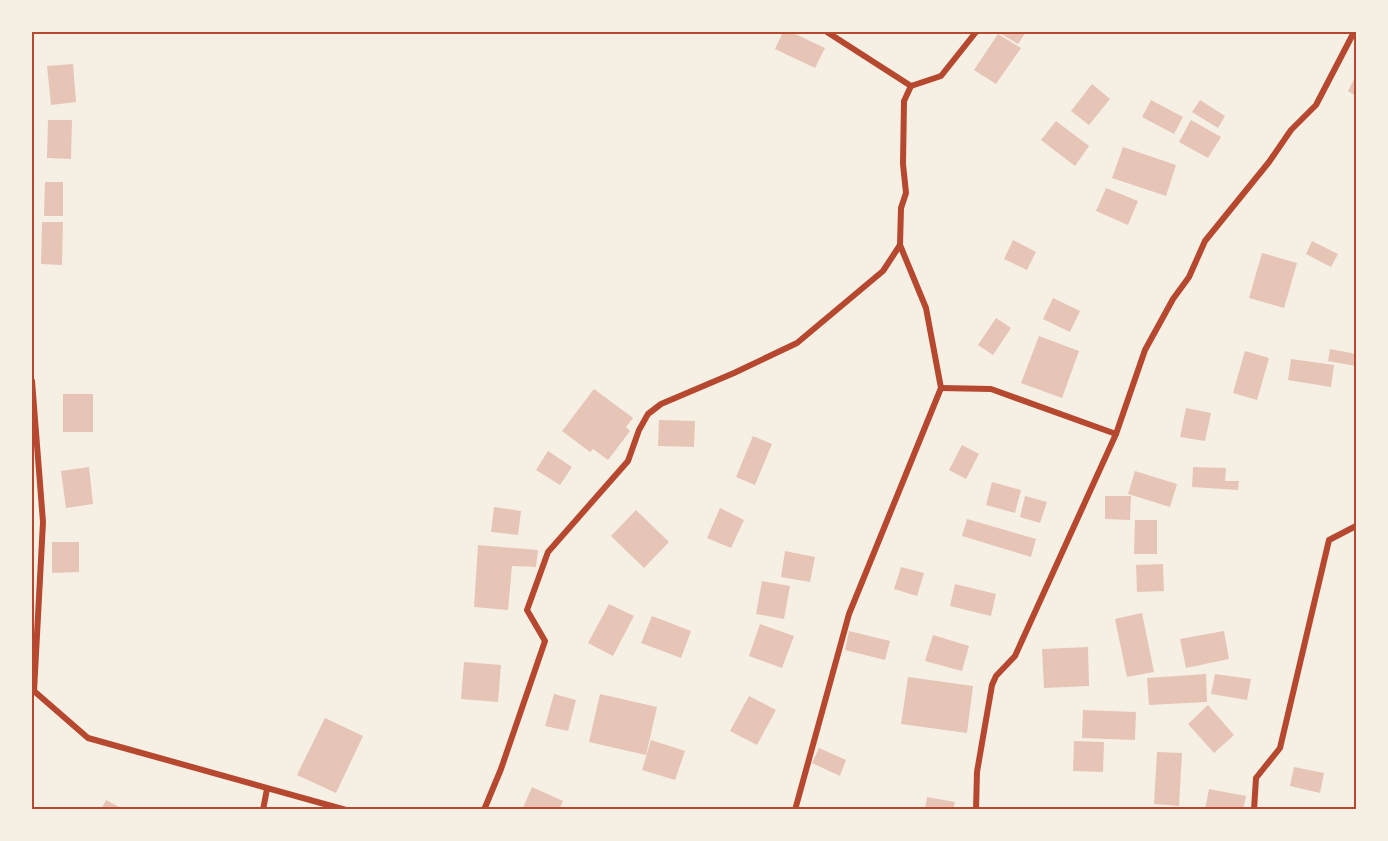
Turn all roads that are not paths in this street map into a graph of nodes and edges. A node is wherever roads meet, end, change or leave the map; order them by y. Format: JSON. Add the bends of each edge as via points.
{"nodes":[{"id":1,"x":827,"y":32,"type":"edge"},
{"id":2,"x":976,"y":32,"type":"edge"},
{"id":3,"x":1354,"y":32,"type":"edge"},
{"id":4,"x":911,"y":86,"type":"junction"},
{"id":5,"x":900,"y":245,"type":"junction"},
{"id":6,"x":32,"y":381,"type":"edge"},
{"id":7,"x":941,"y":388,"type":"junction"},
{"id":8,"x":1116,"y":435,"type":"junction"},
{"id":9,"x":1356,"y":526,"type":"edge"},
{"id":10,"x":33,"y":691,"type":"edge"},
{"id":11,"x":267,"y":789,"type":"junction"},
{"id":12,"x":263,"y":810,"type":"edge"},
{"id":13,"x":346,"y":810,"type":"edge"},
{"id":14,"x":484,"y":810,"type":"edge"},
{"id":15,"x":795,"y":810,"type":"edge"},
{"id":16,"x":976,"y":810,"type":"edge"},
{"id":17,"x":1254,"y":810,"type":"edge"}],
"edges":[{"from":1,"to":4,"type":"street"},
{"from":2,"to":4,"type":"street","via":[[941,76]]},
{"from":3,"to":8,"type":"street","via":[[1316,105],[1291,130],[1205,241],[1189,277],[1145,350]]},
{"from":4,"to":5,"type":"street","via":[[904,101],[906,193]]},
{"from":5,"to":7,"type":"street","via":[[926,308]]},
{"from":5,"to":14,"type":"street","via":[[883,271],[797,343],[661,404],[648,414],[628,461],[548,552],[527,610],[545,640]]},
{"from":6,"to":10,"type":"street","via":[[43,522]]},
{"from":7,"to":8,"type":"street","via":[[991,389]]},
{"from":7,"to":15,"type":"street","via":[[849,614]]},
{"from":8,"to":16,"type":"street","via":[[1015,656],[994,679],[977,772]]},
{"from":9,"to":17,"type":"street","via":[[1329,540],[1280,748],[1256,778]]},
{"from":10,"to":11,"type":"street","via":[[88,738]]},
{"from":11,"to":12,"type":"street"},
{"from":11,"to":13,"type":"street"}]}
